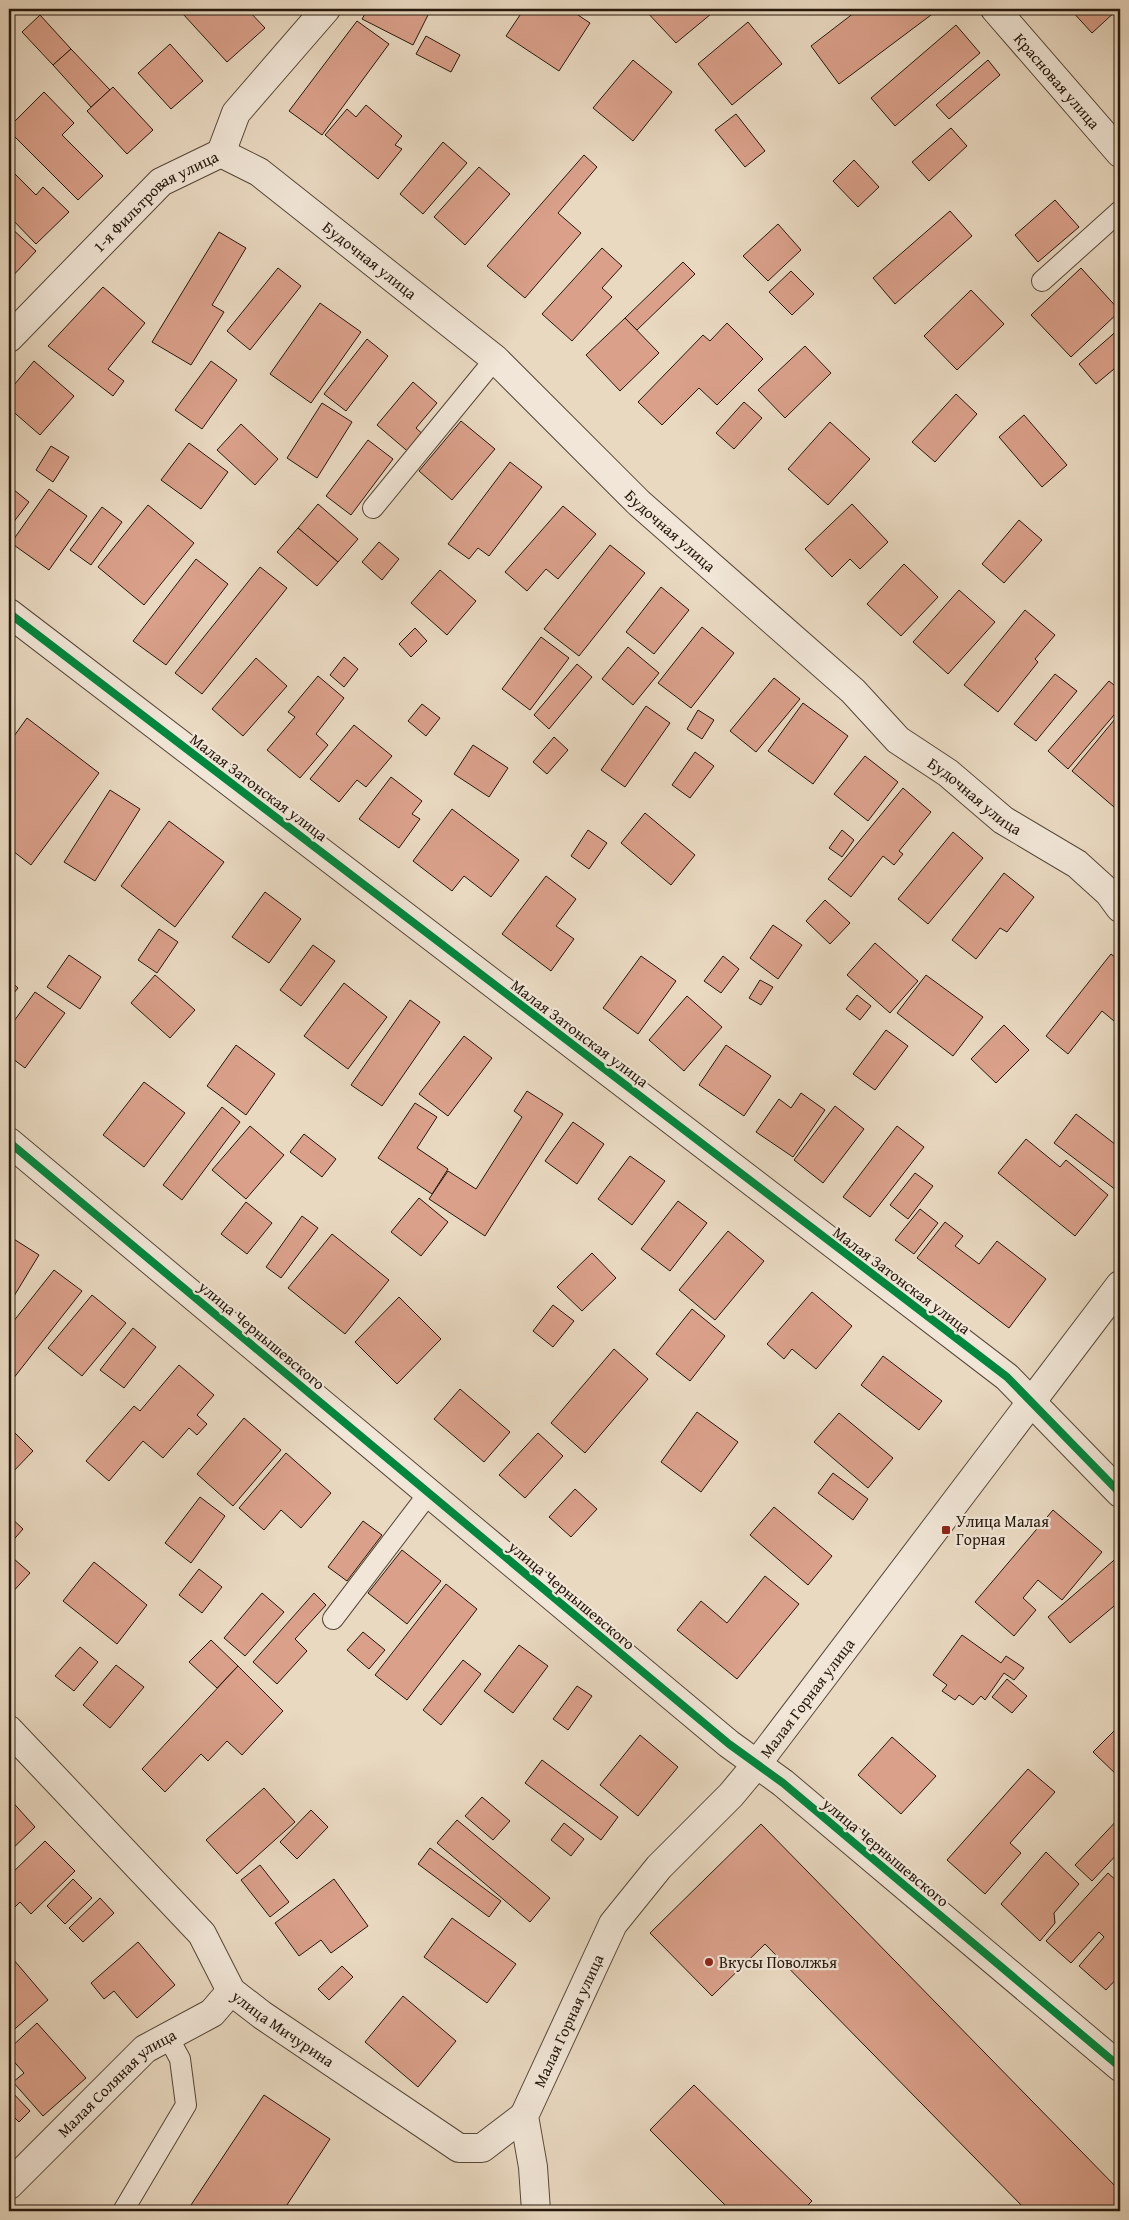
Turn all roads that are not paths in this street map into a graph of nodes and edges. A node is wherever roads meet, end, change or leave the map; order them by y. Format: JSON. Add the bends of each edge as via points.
{"nodes":[{"id":1,"x":326,"y":9,"type":"edge"},
{"id":2,"x":995,"y":9,"type":"edge"},
{"id":3,"x":221,"y":153,"type":"junction"},
{"id":4,"x":1120,"y":153,"type":"edge"},
{"id":5,"x":1120,"y":211,"type":"edge"},
{"id":6,"x":1042,"y":281,"type":"dead end"},
{"id":7,"x":9,"y":338,"type":"edge"},
{"id":8,"x":495,"y":359,"type":"junction"},
{"id":9,"x":373,"y":508,"type":"dead end"},
{"id":10,"x":9,"y":613,"type":"edge"},
{"id":11,"x":1120,"y":908,"type":"edge"},
{"id":12,"x":9,"y":1142,"type":"edge"},
{"id":13,"x":1120,"y":1285,"type":"edge"},
{"id":14,"x":1031,"y":1404,"type":"junction"},
{"id":15,"x":429,"y":1493,"type":"junction"},
{"id":16,"x":1120,"y":1493,"type":"edge"},
{"id":17,"x":333,"y":1619,"type":"dead end"},
{"id":18,"x":9,"y":1730,"type":"edge"},
{"id":19,"x":756,"y":1765,"type":"junction"},
{"id":20,"x":231,"y":1991,"type":"junction"},
{"id":21,"x":167,"y":2035,"type":"junction"},
{"id":22,"x":1120,"y":2067,"type":"edge"},
{"id":23,"x":524,"y":2116,"type":"junction"},
{"id":24,"x":11,"y":2179,"type":"edge"},
{"id":25,"x":123,"y":2211,"type":"edge"},
{"id":26,"x":536,"y":2211,"type":"edge"}],
"edges":[{"from":1,"to":3,"type":"street","name":"1-я Фильтровая улица","via":[[236,113]]},
{"from":2,"to":4,"type":"street","name":"Красновая улица"},
{"from":3,"to":7,"type":"street","name":"1-я Фильтровая улица","via":[[162,182]]},
{"from":3,"to":8,"type":"street","name":"Будочная улица","via":[[259,172]]},
{"from":5,"to":6,"type":"lane"},
{"from":8,"to":9,"type":"lane"},
{"from":8,"to":11,"type":"street","name":"Будочная улица","via":[[638,503],[853,691],[898,740],[948,774],[1003,820],[1077,864],[1109,893]]},
{"from":10,"to":14,"type":"street","name":"Малая Затонская улица","via":[[1007,1377]]},
{"from":12,"to":15,"type":"street","name":"улица Чернышевского"},
{"from":13,"to":14,"type":"street","name":"Малая Горная улица"},
{"from":14,"to":16,"type":"street","name":"Малая Затонская улица"},
{"from":14,"to":19,"type":"street","name":"Малая Горная улица"},
{"from":15,"to":17,"type":"lane"},
{"from":15,"to":19,"type":"street","name":"улица Чернышевского"},
{"from":18,"to":20,"type":"street","name":"улица Мичурина","via":[[202,1934]]},
{"from":19,"to":22,"type":"street","name":"улица Чернышевского","via":[[783,1784]]},
{"from":19,"to":23,"type":"street","name":"Малая Горная улица","via":[[659,1867],[613,1924]]},
{"from":20,"to":21,"type":"street","name":"Малая Соляная улица","via":[[212,2013]]},
{"from":20,"to":23,"type":"street","name":"улица Мичурина","via":[[459,2148],[482,2148]]},
{"from":21,"to":24,"type":"street","name":"Малая Соляная улица","via":[[145,2049]]},
{"from":21,"to":25,"type":"lane","via":[[180,2058],[186,2105]]},
{"from":23,"to":26,"type":"street","via":[[534,2167]]}]}
